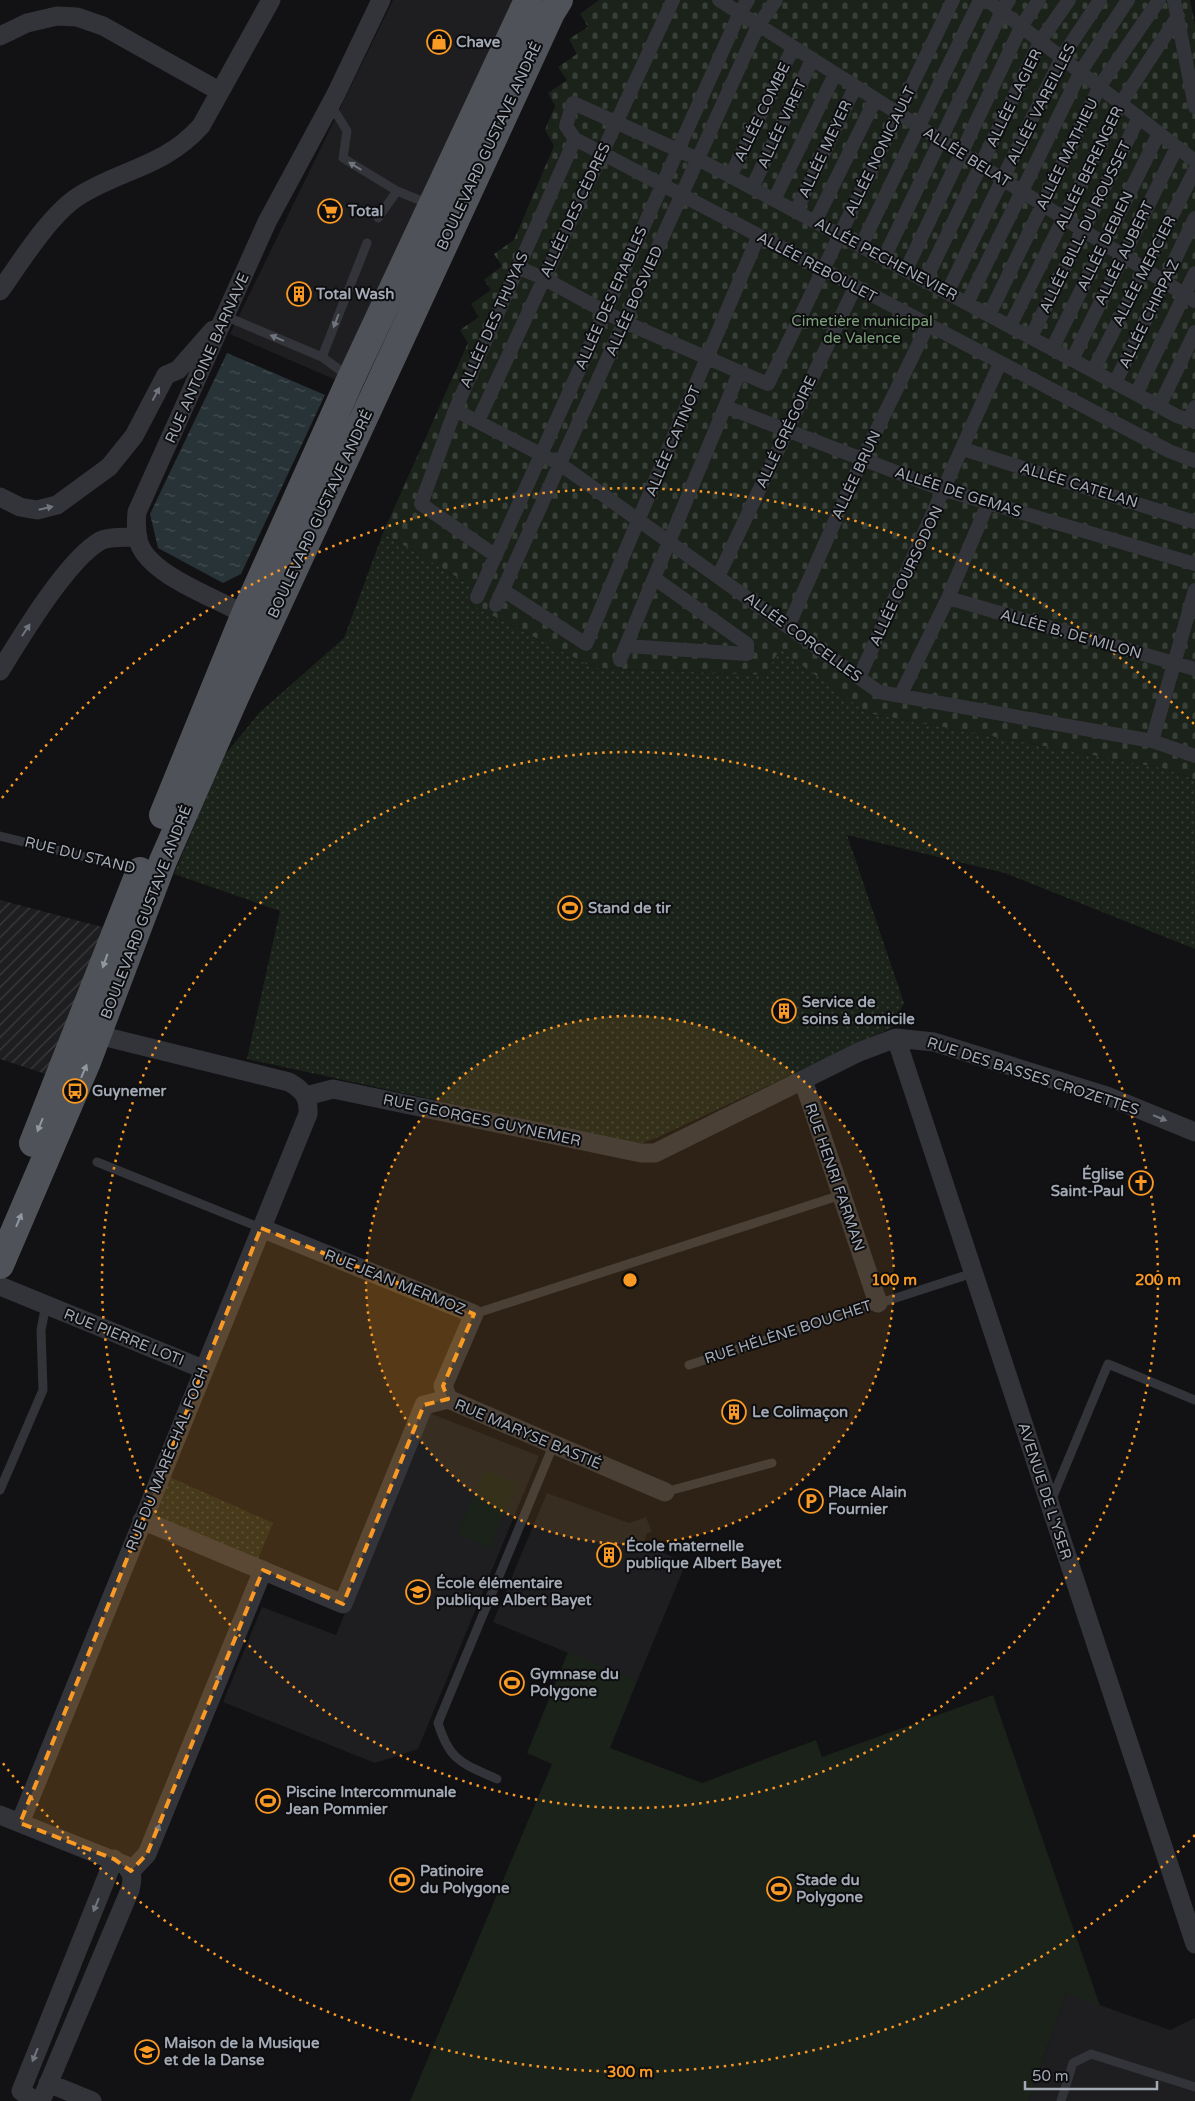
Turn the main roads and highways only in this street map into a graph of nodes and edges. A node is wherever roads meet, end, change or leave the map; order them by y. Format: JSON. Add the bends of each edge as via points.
{"nodes":[{"id":1,"x":528,"y":0,"type":"edge"},
{"id":2,"x":559,"y":0,"type":"edge"},
{"id":3,"x":150,"y":870,"type":"junction"},
{"id":4,"x":0,"y":1220,"type":"edge"},
{"id":5,"x":0,"y":1265,"type":"edge"}],
"edges":[{"from":1,"to":3,"type":"main road","name":"BOULEVARD GUSTAVE ANDRÉ","via":[[351,378],[249,617]]},
{"from":2,"to":3,"type":"main road","name":"BOULEVARD GUSTAVE ANDRÉ","via":[[235,697]]},
{"from":3,"to":4,"type":"main road","name":"BOULEVARD GUSTAVE ANDRÉ","one_way":true,"via":[[116,930]]},
{"from":5,"to":3,"type":"main road","name":"BOULEVARD GUSTAVE ANDRÉ","one_way":true,"via":[[98,1035]]}]}
